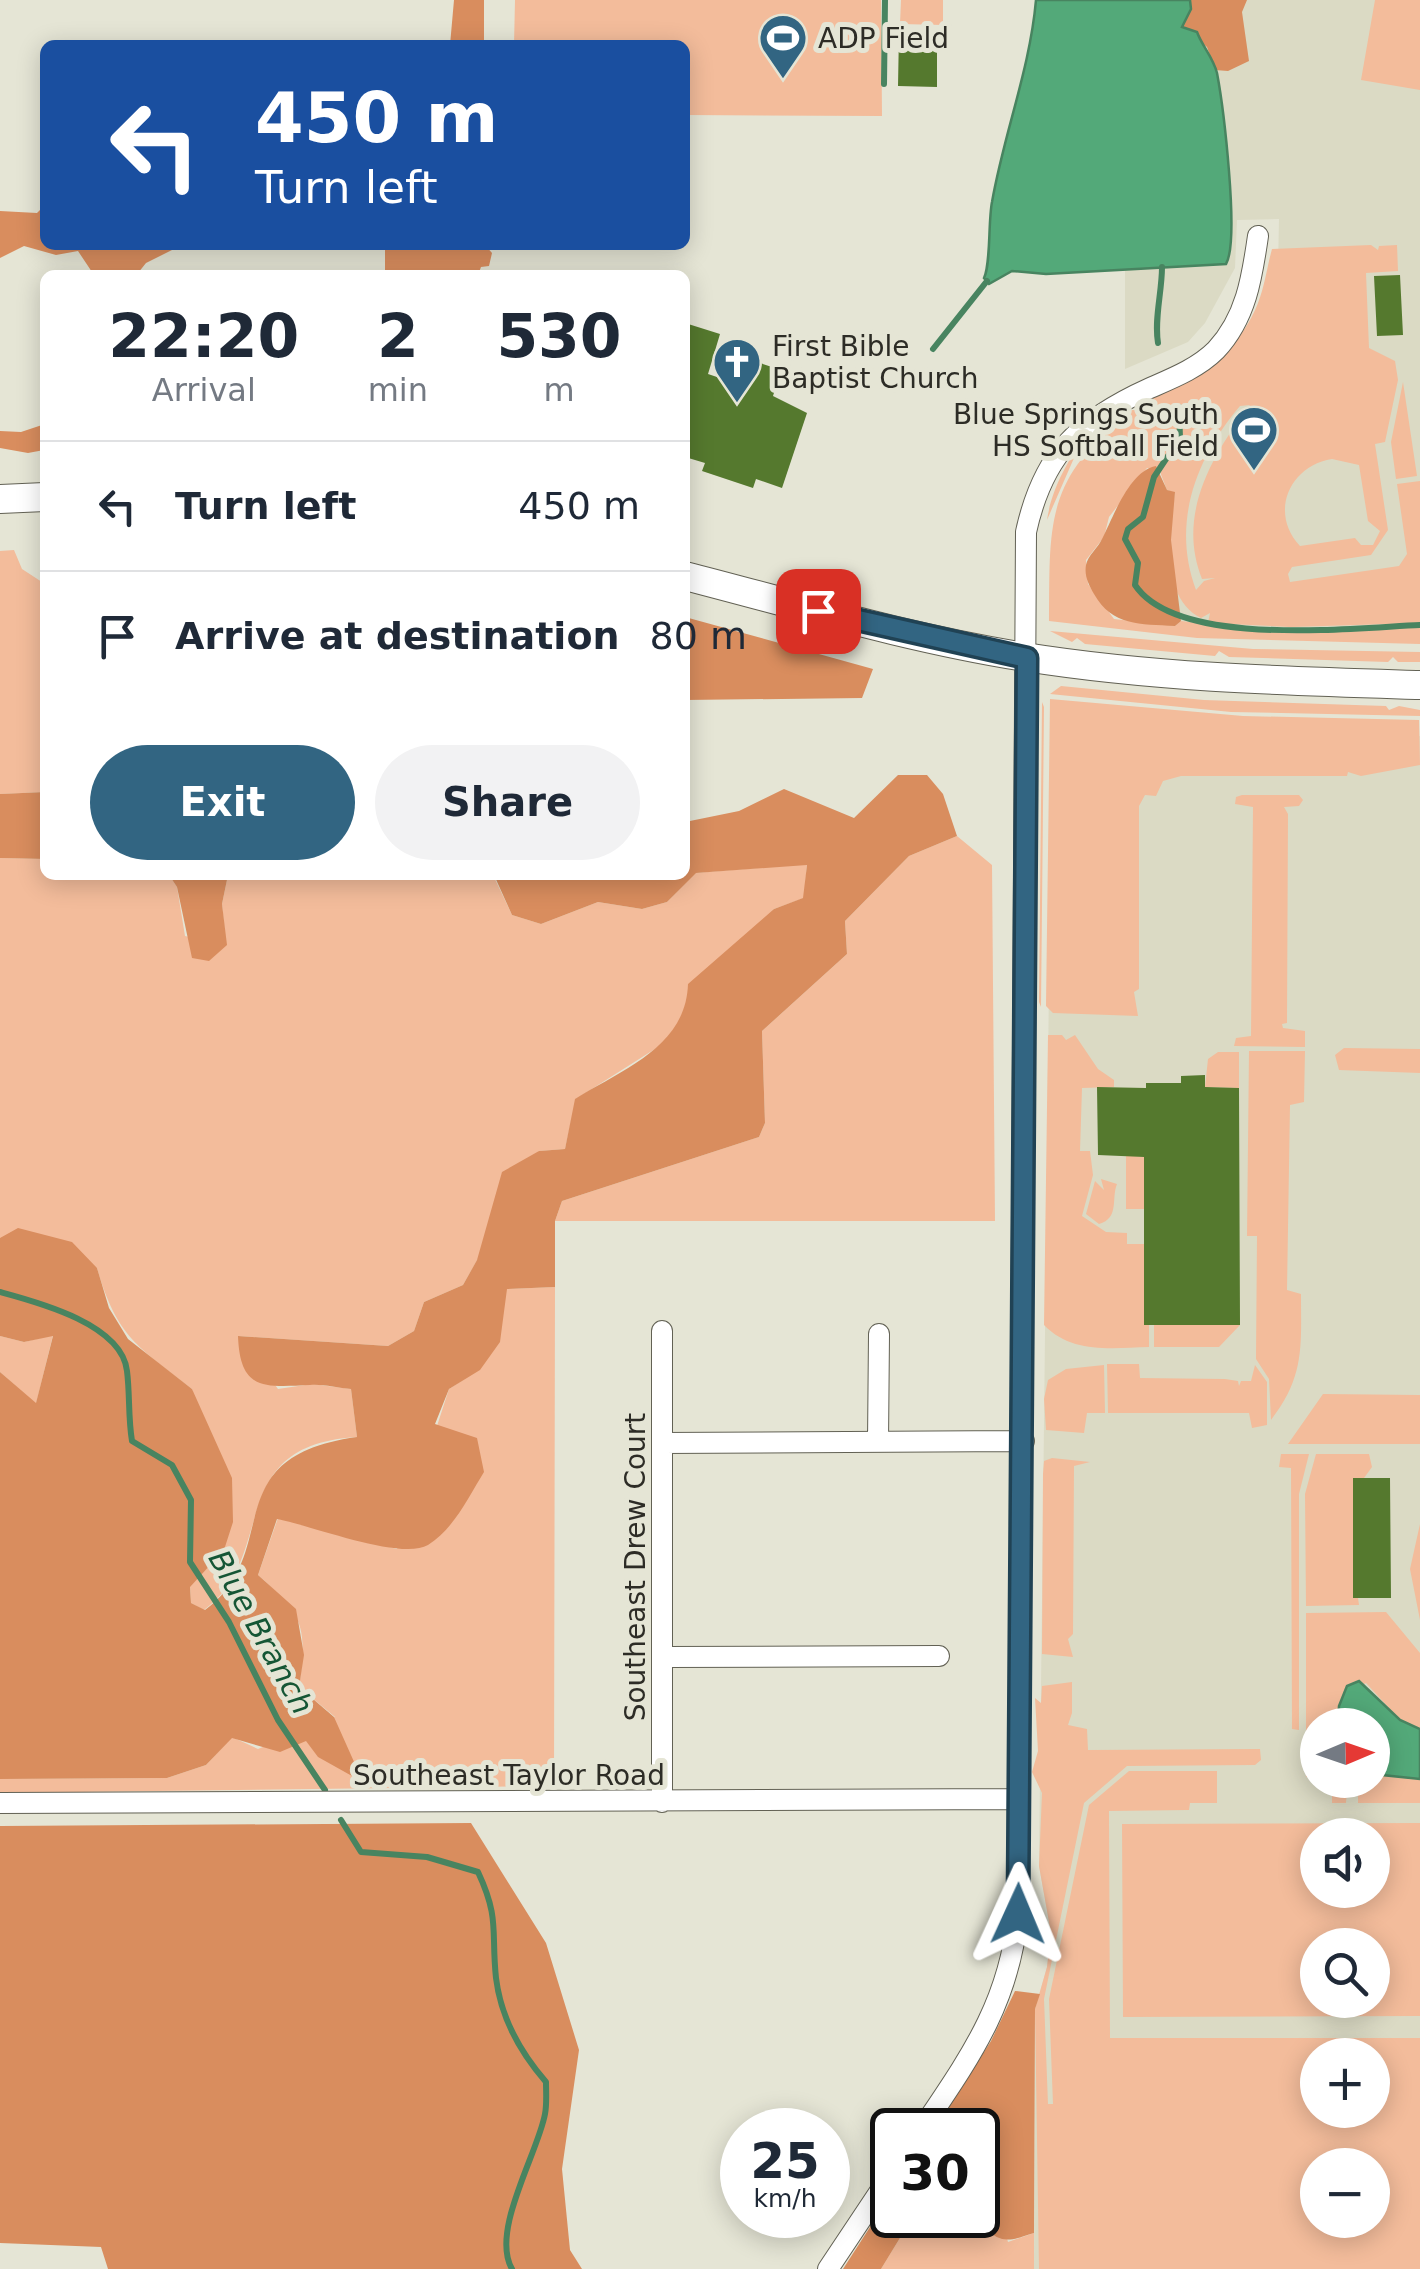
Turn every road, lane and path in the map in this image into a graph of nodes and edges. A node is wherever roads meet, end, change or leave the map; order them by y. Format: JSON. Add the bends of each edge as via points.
{"nodes":[{"id":1,"x":1258,"y":236,"type":"dead end"},
{"id":2,"x":40,"y":497,"type":"edge"},
{"id":3,"x":0,"y":499,"type":"edge"},
{"id":4,"x":690,"y":577,"type":"edge"},
{"id":5,"x":1027,"y":658,"type":"junction"},
{"id":6,"x":1420,"y":685,"type":"edge"},
{"id":7,"x":662,"y":1331,"type":"dead end"},
{"id":8,"x":880,"y":1334,"type":"dead end"},
{"id":9,"x":1024,"y":1441,"type":"junction"},
{"id":10,"x":878,"y":1442,"type":"junction"},
{"id":11,"x":662,"y":1444,"type":"junction"},
{"id":12,"x":939,"y":1656,"type":"dead end"},
{"id":13,"x":665,"y":1657,"type":"junction"},
{"id":14,"x":1019,"y":1799,"type":"junction"},
{"id":15,"x":662,"y":1802,"type":"junction"},
{"id":16,"x":0,"y":1803,"type":"edge"},
{"id":17,"x":936,"y":2108,"type":"edge"},
{"id":18,"x":870,"y":2206,"type":"edge"},
{"id":19,"x":828,"y":2269,"type":"edge"}],
"edges":[{"from":1,"to":5,"type":"street","via":[[1246,301],[1215,350],[1080,428],[1035,491],[1026,532]]},
{"from":2,"to":3,"type":"main road"},
{"from":4,"to":5,"type":"main road"},
{"from":5,"to":6,"type":"main road","via":[[1182,678]]},
{"from":5,"to":9,"type":"street"},
{"from":7,"to":11,"type":"street","name":"Southeast Drew Court"},
{"from":8,"to":10,"type":"street"},
{"from":9,"to":10,"type":"street"},
{"from":9,"to":14,"type":"street"},
{"from":10,"to":11,"type":"street"},
{"from":11,"to":13,"type":"street","name":"Southeast Drew Court"},
{"from":12,"to":13,"type":"street"},
{"from":13,"to":15,"type":"street","name":"Southeast Drew Court"},
{"from":14,"to":15,"type":"street","name":"Southeast Taylor Road"},
{"from":14,"to":17,"type":"street","via":[[1018,1914],[1009,1978]]},
{"from":15,"to":16,"type":"street","name":"Southeast Taylor Road"},
{"from":18,"to":19,"type":"street"}]}
